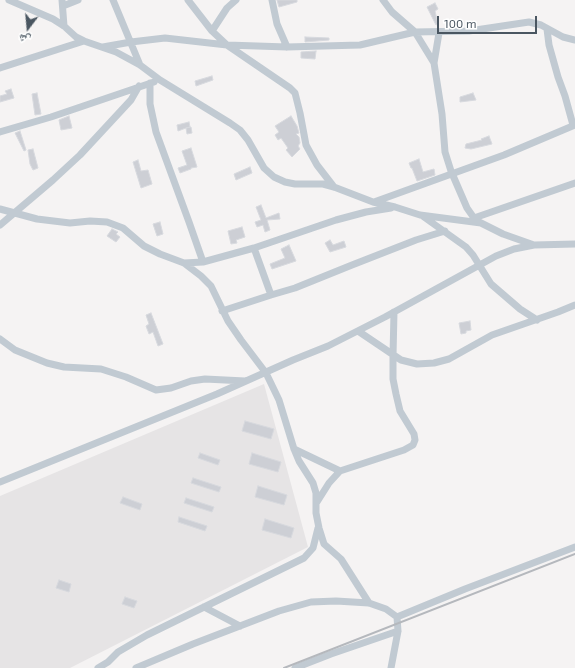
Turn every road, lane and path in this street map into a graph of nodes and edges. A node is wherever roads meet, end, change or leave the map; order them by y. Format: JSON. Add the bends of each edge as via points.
{"nodes":[{"id":1,"x":9,"y":0,"type":"edge"},
{"id":2,"x":78,"y":0,"type":"edge"},
{"id":3,"x":114,"y":0,"type":"edge"},
{"id":4,"x":188,"y":0,"type":"edge"},
{"id":5,"x":236,"y":0,"type":"edge"},
{"id":6,"x":272,"y":0,"type":"edge"},
{"id":7,"x":383,"y":0,"type":"edge"},
{"id":8,"x":63,"y":3,"type":"edge"},
{"id":9,"x":64,"y":26,"type":"junction"},
{"id":10,"x":547,"y":29,"type":"junction"},
{"id":11,"x":212,"y":31,"type":"junction"},
{"id":12,"x":415,"y":32,"type":"junction"},
{"id":13,"x":439,"y":32,"type":"junction"},
{"id":14,"x":575,"y":40,"type":"edge"},
{"id":15,"x":84,"y":42,"type":"junction"},
{"id":16,"x":131,"y":42,"type":"junction"},
{"id":17,"x":227,"y":44,"type":"junction"},
{"id":18,"x":287,"y":47,"type":"junction"},
{"id":19,"x":100,"y":48,"type":"junction"},
{"id":20,"x":434,"y":63,"type":"junction"},
{"id":21,"x":140,"y":65,"type":"junction"},
{"id":22,"x":0,"y":68,"type":"edge"},
{"id":23,"x":160,"y":80,"type":"junction"},
{"id":24,"x":150,"y":83,"type":"junction"},
{"id":25,"x":140,"y":86,"type":"junction"},
{"id":26,"x":574,"y":125,"type":"edge"},
{"id":27,"x":0,"y":132,"type":"edge"},
{"id":28,"x":452,"y":174,"type":"junction"},
{"id":29,"x":575,"y":183,"type":"edge"},
{"id":30,"x":334,"y":187,"type":"junction"},
{"id":31,"x":373,"y":202,"type":"junction"},
{"id":32,"x":395,"y":207,"type":"junction"},
{"id":33,"x":0,"y":209,"type":"edge"},
{"id":34,"x":14,"y":213,"type":"junction"},
{"id":35,"x":420,"y":215,"type":"junction"},
{"id":36,"x":474,"y":218,"type":"junction"},
{"id":37,"x":481,"y":223,"type":"junction"},
{"id":38,"x":0,"y":225,"type":"edge"},
{"id":39,"x":445,"y":231,"type":"junction"},
{"id":40,"x":575,"y":244,"type":"edge"},
{"id":41,"x":534,"y":245,"type":"junction"},
{"id":42,"x":254,"y":248,"type":"junction"},
{"id":43,"x":203,"y":262,"type":"junction"},
{"id":44,"x":184,"y":263,"type":"junction"},
{"id":45,"x":479,"y":265,"type":"junction"},
{"id":46,"x":271,"y":295,"type":"junction"},
{"id":47,"x":575,"y":305,"type":"edge"},
{"id":48,"x":222,"y":311,"type":"junction"},
{"id":49,"x":394,"y":312,"type":"junction"},
{"id":50,"x":537,"y":320,"type":"junction"},
{"id":51,"x":358,"y":331,"type":"junction"},
{"id":52,"x":0,"y":339,"type":"edge"},
{"id":53,"x":393,"y":356,"type":"junction"},
{"id":54,"x":266,"y":373,"type":"junction"},
{"id":55,"x":247,"y":381,"type":"junction"},
{"id":56,"x":294,"y":449,"type":"junction"},
{"id":57,"x":340,"y":471,"type":"junction"},
{"id":58,"x":0,"y":482,"type":"edge"},
{"id":59,"x":317,"y":502,"type":"junction"},
{"id":60,"x":318,"y":528,"type":"junction"},
{"id":61,"x":575,"y":547,"type":"edge"},
{"id":62,"x":370,"y":603,"type":"junction"},
{"id":63,"x":204,"y":607,"type":"junction"},
{"id":64,"x":397,"y":618,"type":"junction"},
{"id":65,"x":240,"y":626,"type":"junction"},
{"id":66,"x":398,"y":631,"type":"junction"},
{"id":67,"x":98,"y":668,"type":"edge"},
{"id":68,"x":136,"y":668,"type":"edge"},
{"id":69,"x":295,"y":668,"type":"edge"},
{"id":70,"x":391,"y":668,"type":"edge"}],
"edges":[{"from":1,"to":9,"type":"street"},
{"from":2,"to":8,"type":"street"},
{"from":3,"to":16,"type":"street"},
{"from":4,"to":11,"type":"street"},
{"from":5,"to":11,"type":"street","via":[[227,8]]},
{"from":6,"to":18,"type":"street","via":[[277,24]]},
{"from":7,"to":12,"type":"street","via":[[392,12]]},
{"from":8,"to":9,"type":"street"},
{"from":9,"to":15,"type":"street"},
{"from":10,"to":13,"type":"street","via":[[529,22],[469,31]]},
{"from":10,"to":14,"type":"street"},
{"from":10,"to":26,"type":"street","via":[[558,77]]},
{"from":11,"to":17,"type":"street"},
{"from":12,"to":13,"type":"street"},
{"from":12,"to":18,"type":"street","via":[[360,45]]},
{"from":12,"to":20,"type":"street"},
{"from":13,"to":20,"type":"street"},
{"from":15,"to":19,"type":"street"},
{"from":15,"to":22,"type":"street"},
{"from":16,"to":17,"type":"street","via":[[165,38]]},
{"from":16,"to":19,"type":"street"},
{"from":16,"to":21,"type":"street"},
{"from":17,"to":18,"type":"street"},
{"from":17,"to":30,"type":"street","via":[[295,93],[306,145]]},
{"from":19,"to":21,"type":"street","via":[[116,52]]},
{"from":20,"to":28,"type":"street","via":[[446,152]]},
{"from":21,"to":23,"type":"street"},
{"from":23,"to":24,"type":"street"},
{"from":23,"to":30,"type":"street","via":[[240,130],[264,168],[274,177],[295,184],[323,184]]},
{"from":24,"to":25,"type":"street"},
{"from":24,"to":43,"type":"street","via":[[150,104],[156,132]]},
{"from":25,"to":27,"type":"street"},
{"from":25,"to":34,"type":"street","via":[[131,100],[80,155]]},
{"from":26,"to":28,"type":"street","via":[[504,156]]},
{"from":28,"to":31,"type":"street"},
{"from":28,"to":36,"type":"street"},
{"from":29,"to":36,"type":"street"},
{"from":30,"to":31,"type":"street"},
{"from":31,"to":32,"type":"street"},
{"from":32,"to":35,"type":"street"},
{"from":32,"to":42,"type":"street","via":[[336,220]]},
{"from":33,"to":34,"type":"street"},
{"from":34,"to":38,"type":"street"},
{"from":34,"to":44,"type":"street","via":[[55,222],[107,222],[124,228],[144,246]]},
{"from":35,"to":37,"type":"street"},
{"from":35,"to":39,"type":"street"},
{"from":36,"to":37,"type":"street"},
{"from":37,"to":41,"type":"street"},
{"from":39,"to":45,"type":"street","via":[[466,247]]},
{"from":39,"to":46,"type":"street"},
{"from":40,"to":41,"type":"street"},
{"from":41,"to":45,"type":"street","via":[[514,249]]},
{"from":42,"to":43,"type":"street"},
{"from":42,"to":46,"type":"street"},
{"from":43,"to":44,"type":"street"},
{"from":44,"to":48,"type":"street","via":[[211,286]]},
{"from":45,"to":49,"type":"street"},
{"from":45,"to":50,"type":"street","via":[[491,284]]},
{"from":46,"to":48,"type":"street"},
{"from":47,"to":50,"type":"street"},
{"from":48,"to":54,"type":"street"},
{"from":49,"to":51,"type":"street"},
{"from":49,"to":53,"type":"street"},
{"from":50,"to":53,"type":"street","via":[[492,335],[449,359],[434,364],[417,364]]},
{"from":51,"to":53,"type":"street"},
{"from":51,"to":54,"type":"street"},
{"from":52,"to":55,"type":"street","via":[[15,350],[48,363],[64,368],[101,369],[156,390],[205,379]]},
{"from":53,"to":57,"type":"street","via":[[393,379],[400,411],[415,440],[404,450]]},
{"from":54,"to":55,"type":"street"},
{"from":54,"to":56,"type":"street","via":[[280,400]]},
{"from":55,"to":58,"type":"street","via":[[108,440]]},
{"from":56,"to":57,"type":"street"},
{"from":56,"to":59,"type":"street","via":[[312,483]]},
{"from":57,"to":59,"type":"street"},
{"from":59,"to":60,"type":"street"},
{"from":60,"to":62,"type":"street","via":[[324,544],[341,559]]},
{"from":60,"to":63,"type":"street","via":[[313,548],[304,558]]},
{"from":61,"to":64,"type":"street","via":[[465,588]]},
{"from":62,"to":64,"type":"street","via":[[386,609]]},
{"from":62,"to":65,"type":"street","via":[[311,602]]},
{"from":63,"to":65,"type":"street"},
{"from":63,"to":67,"type":"street","via":[[126,647]]},
{"from":64,"to":66,"type":"street"},
{"from":65,"to":68,"type":"street"},
{"from":66,"to":69,"type":"street"},
{"from":66,"to":70,"type":"street"}]}
